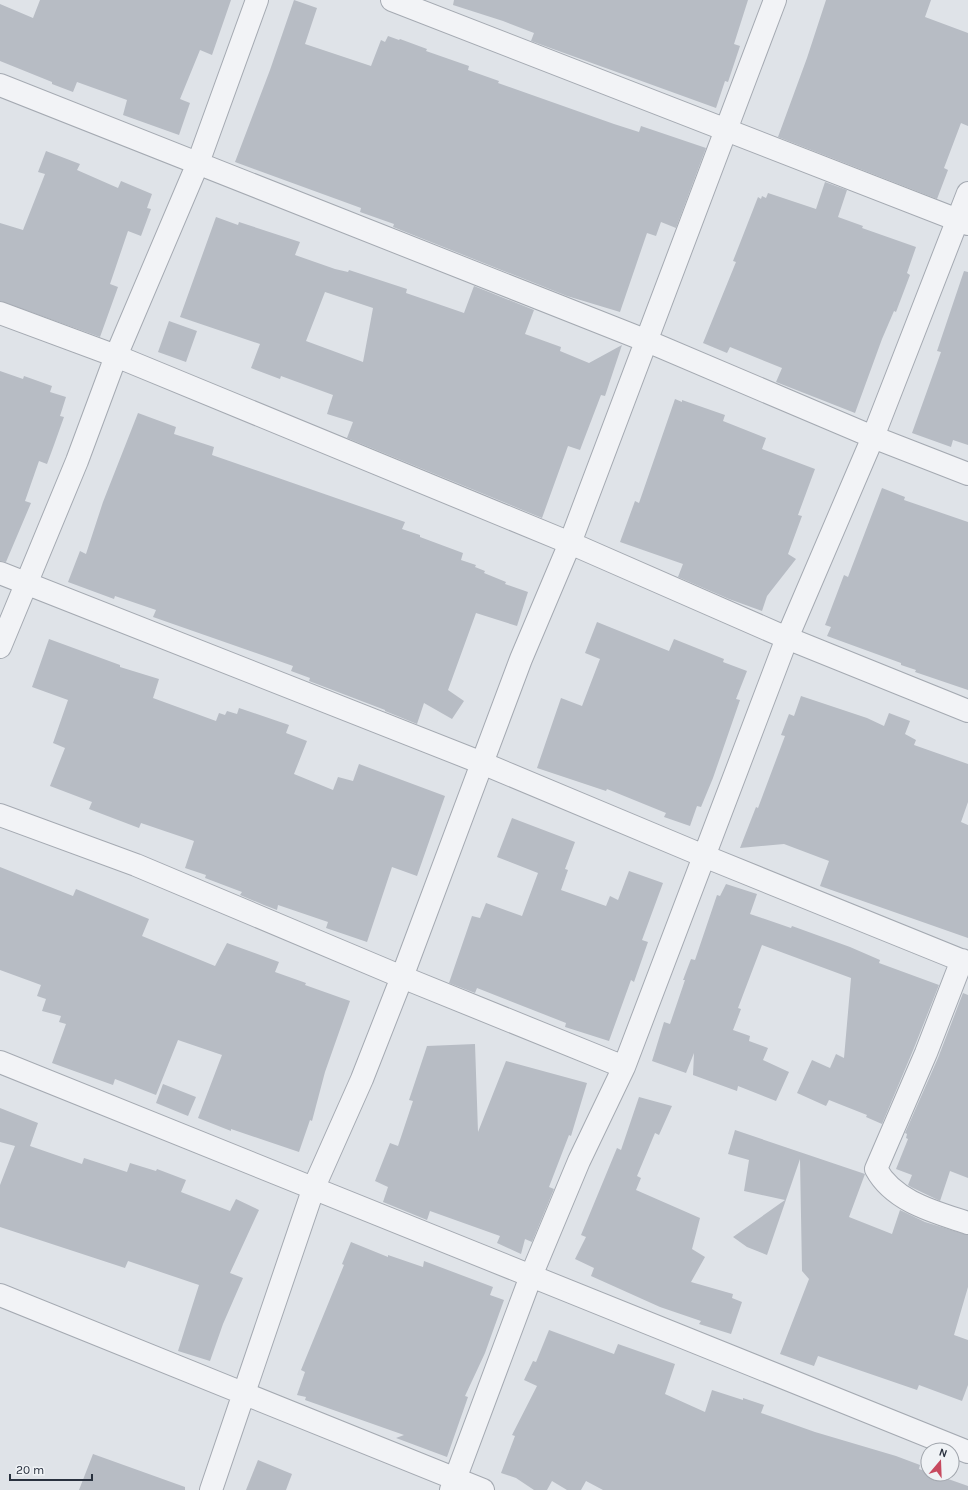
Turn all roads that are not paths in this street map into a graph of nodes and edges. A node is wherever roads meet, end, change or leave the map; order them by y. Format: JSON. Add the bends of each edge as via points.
{"nodes":[{"id":1,"x":257,"y":0,"type":"edge"},
{"id":2,"x":392,"y":0,"type":"edge"},
{"id":3,"x":775,"y":0,"type":"edge"},
{"id":4,"x":0,"y":85,"type":"edge"},
{"id":5,"x":728,"y":130,"type":"junction"},
{"id":6,"x":198,"y":163,"type":"junction"},
{"id":7,"x":968,"y":193,"type":"edge"},
{"id":8,"x":963,"y":222,"type":"edge"},
{"id":9,"x":0,"y":313,"type":"edge"},
{"id":10,"x":646,"y":341,"type":"junction"},
{"id":11,"x":116,"y":356,"type":"junction"},
{"id":12,"x":873,"y":437,"type":"junction"},
{"id":13,"x":968,"y":474,"type":"edge"},
{"id":14,"x":570,"y":543,"type":"junction"},
{"id":15,"x":0,"y":573,"type":"edge"},
{"id":16,"x":25,"y":583,"type":"junction"},
{"id":17,"x":787,"y":638,"type":"junction"},
{"id":18,"x":0,"y":646,"type":"edge"},
{"id":19,"x":968,"y":711,"type":"edge"},
{"id":20,"x":482,"y":763,"type":"junction"},
{"id":21,"x":0,"y":815,"type":"edge"},
{"id":22,"x":704,"y":856,"type":"junction"},
{"id":23,"x":965,"y":961,"type":"edge"},
{"id":24,"x":402,"y":977,"type":"junction"},
{"id":25,"x":0,"y":1062,"type":"edge"},
{"id":26,"x":624,"y":1067,"type":"junction"},
{"id":27,"x":314,"y":1187,"type":"junction"},
{"id":28,"x":968,"y":1223,"type":"edge"},
{"id":29,"x":531,"y":1276,"type":"junction"},
{"id":30,"x":0,"y":1295,"type":"edge"},
{"id":31,"x":245,"y":1394,"type":"junction"},
{"id":32,"x":968,"y":1452,"type":"edge"},
{"id":33,"x":452,"y":1484,"type":"edge"},
{"id":34,"x":211,"y":1490,"type":"edge"},
{"id":35,"x":483,"y":1490,"type":"edge"}],
"edges":[{"from":1,"to":6,"type":"street"},
{"from":2,"to":5,"type":"street"},
{"from":3,"to":5,"type":"street"},
{"from":4,"to":6,"type":"street"},
{"from":5,"to":8,"type":"street"},
{"from":5,"to":10,"type":"street"},
{"from":6,"to":10,"type":"street"},
{"from":6,"to":11,"type":"street"},
{"from":7,"to":8,"type":"street"},
{"from":8,"to":12,"type":"street"},
{"from":9,"to":11,"type":"street"},
{"from":10,"to":12,"type":"street"},
{"from":10,"to":14,"type":"street"},
{"from":11,"to":14,"type":"street"},
{"from":11,"to":16,"type":"street","via":[[77,461]]},
{"from":12,"to":13,"type":"street"},
{"from":12,"to":17,"type":"street"},
{"from":14,"to":17,"type":"street"},
{"from":14,"to":20,"type":"street","via":[[521,659]]},
{"from":15,"to":16,"type":"street"},
{"from":16,"to":18,"type":"street"},
{"from":16,"to":20,"type":"street"},
{"from":17,"to":19,"type":"street"},
{"from":17,"to":22,"type":"street"},
{"from":20,"to":22,"type":"street"},
{"from":20,"to":24,"type":"street"},
{"from":21,"to":24,"type":"street","via":[[136,865]]},
{"from":22,"to":23,"type":"street"},
{"from":22,"to":26,"type":"street"},
{"from":23,"to":28,"type":"street","via":[[876,1169],[882,1180],[894,1191],[922,1208]]},
{"from":24,"to":26,"type":"street"},
{"from":24,"to":27,"type":"street","via":[[362,1079]]},
{"from":25,"to":27,"type":"street"},
{"from":26,"to":29,"type":"street","via":[[579,1161]]},
{"from":27,"to":29,"type":"street"},
{"from":27,"to":31,"type":"street"},
{"from":29,"to":32,"type":"street"},
{"from":29,"to":33,"type":"street"},
{"from":30,"to":31,"type":"street"},
{"from":31,"to":33,"type":"street"},
{"from":31,"to":34,"type":"street"},
{"from":33,"to":35,"type":"street"}]}
